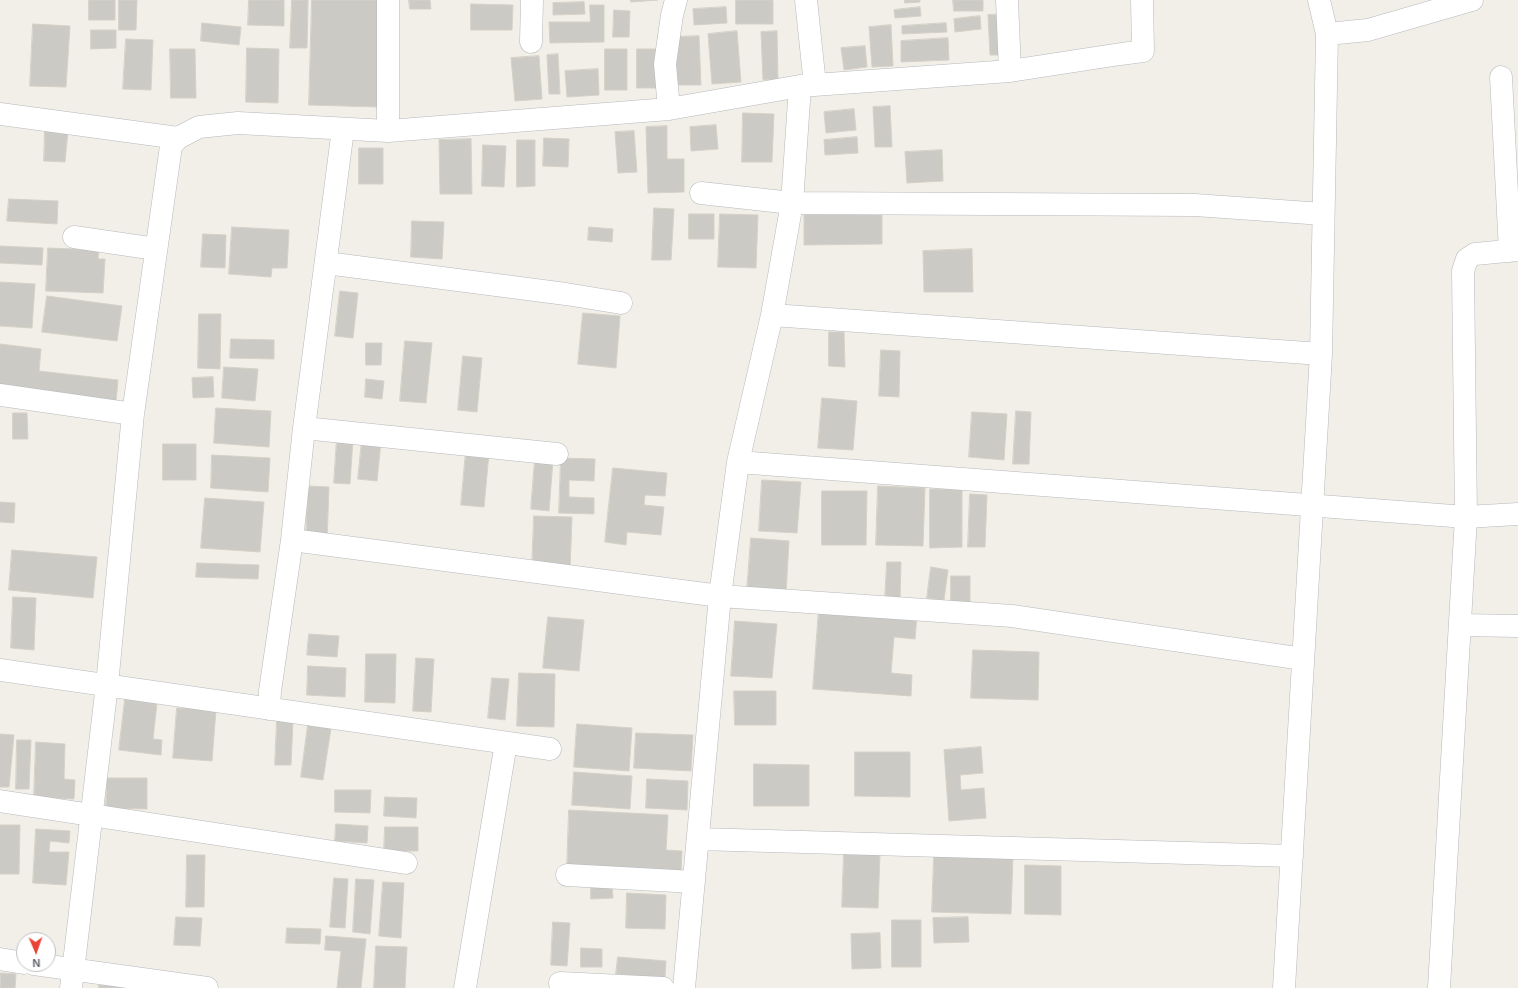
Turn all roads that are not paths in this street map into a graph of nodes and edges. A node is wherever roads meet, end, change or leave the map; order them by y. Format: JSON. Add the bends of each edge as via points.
{"nodes":[{"id":1,"x":388,"y":0,"type":"edge"},
{"id":2,"x":532,"y":0,"type":"edge"},
{"id":3,"x":676,"y":0,"type":"edge"},
{"id":4,"x":806,"y":0,"type":"edge"},
{"id":5,"x":1007,"y":0,"type":"edge"},
{"id":6,"x":1142,"y":0,"type":"edge"},
{"id":7,"x":1319,"y":0,"type":"edge"},
{"id":8,"x":1472,"y":0,"type":"edge"},
{"id":9,"x":1327,"y":34,"type":"junction"},
{"id":10,"x":531,"y":42,"type":"dead end"},
{"id":11,"x":1010,"y":71,"type":"junction"},
{"id":12,"x":1501,"y":77,"type":"dead end"},
{"id":13,"x":807,"y":85,"type":"junction"},
{"id":14,"x":669,"y":109,"type":"junction"},
{"id":15,"x":0,"y":114,"type":"edge"},
{"id":16,"x":343,"y":129,"type":"junction"},
{"id":17,"x":388,"y":131,"type":"junction"},
{"id":18,"x":178,"y":138,"type":"junction"},
{"id":19,"x":701,"y":193,"type":"dead end"},
{"id":20,"x":792,"y":203,"type":"junction"},
{"id":21,"x":1323,"y":214,"type":"junction"},
{"id":22,"x":74,"y":237,"type":"dead end"},
{"id":23,"x":156,"y":249,"type":"junction"},
{"id":24,"x":1514,"y":251,"type":"edge"},
{"id":25,"x":326,"y":263,"type":"junction"},
{"id":26,"x":621,"y":303,"type":"dead end"},
{"id":27,"x":772,"y":315,"type":"junction"},
{"id":28,"x":1321,"y":354,"type":"junction"},
{"id":29,"x":0,"y":395,"type":"edge"},
{"id":30,"x":133,"y":414,"type":"junction"},
{"id":31,"x":304,"y":428,"type":"junction"},
{"id":32,"x":557,"y":454,"type":"dead end"},
{"id":33,"x":738,"y":462,"type":"junction"},
{"id":34,"x":1312,"y":505,"type":"junction"},
{"id":35,"x":1518,"y":514,"type":"edge"},
{"id":36,"x":1466,"y":517,"type":"junction"},
{"id":37,"x":292,"y":540,"type":"junction"},
{"id":38,"x":720,"y":596,"type":"junction"},
{"id":39,"x":1460,"y":625,"type":"junction"},
{"id":40,"x":1518,"y":626,"type":"edge"},
{"id":41,"x":1303,"y":659,"type":"junction"},
{"id":42,"x":0,"y":670,"type":"edge"},
{"id":43,"x":107,"y":685,"type":"junction"},
{"id":44,"x":269,"y":709,"type":"junction"},
{"id":45,"x":506,"y":743,"type":"junction"},
{"id":46,"x":550,"y":749,"type":"dead end"},
{"id":47,"x":0,"y":801,"type":"edge"},
{"id":48,"x":91,"y":815,"type":"junction"},
{"id":49,"x":698,"y":839,"type":"junction"},
{"id":50,"x":1292,"y":856,"type":"junction"},
{"id":51,"x":406,"y":862,"type":"dead end"},
{"id":52,"x":567,"y":875,"type":"dead end"},
{"id":53,"x":694,"y":882,"type":"junction"},
{"id":54,"x":0,"y":959,"type":"edge"},
{"id":55,"x":16,"y":962,"type":"edge"},
{"id":56,"x":54,"y":972,"type":"edge"},
{"id":57,"x":72,"y":979,"type":"edge"},
{"id":58,"x":560,"y":982,"type":"dead end"},
{"id":59,"x":207,"y":988,"type":"edge"},
{"id":60,"x":465,"y":988,"type":"edge"},
{"id":61,"x":663,"y":988,"type":"edge"},
{"id":62,"x":684,"y":988,"type":"edge"},
{"id":63,"x":1284,"y":988,"type":"edge"},
{"id":64,"x":1439,"y":988,"type":"edge"}],
"edges":[{"from":1,"to":17,"type":"street"},
{"from":2,"to":10,"type":"street"},
{"from":3,"to":14,"type":"street","via":[[665,64]]},
{"from":4,"to":13,"type":"street"},
{"from":5,"to":11,"type":"street"},
{"from":6,"to":11,"type":"street","via":[[1143,51]]},
{"from":7,"to":9,"type":"street"},
{"from":8,"to":9,"type":"street","via":[[1368,30]]},
{"from":9,"to":21,"type":"street"},
{"from":11,"to":13,"type":"street"},
{"from":12,"to":24,"type":"street"},
{"from":13,"to":14,"type":"street"},
{"from":13,"to":20,"type":"street"},
{"from":14,"to":17,"type":"street"},
{"from":15,"to":18,"type":"street"},
{"from":16,"to":17,"type":"street"},
{"from":16,"to":18,"type":"street","via":[[238,123],[200,127]]},
{"from":16,"to":25,"type":"street"},
{"from":18,"to":23,"type":"street","via":[[171,146]]},
{"from":19,"to":20,"type":"street"},
{"from":20,"to":21,"type":"street","via":[[1195,205]]},
{"from":20,"to":27,"type":"street"},
{"from":21,"to":28,"type":"street"},
{"from":22,"to":23,"type":"street"},
{"from":23,"to":30,"type":"street"},
{"from":24,"to":36,"type":"street","via":[[1475,254],[1467,259],[1463,271]]},
{"from":25,"to":26,"type":"street"},
{"from":25,"to":31,"type":"street"},
{"from":27,"to":28,"type":"street"},
{"from":27,"to":33,"type":"street"},
{"from":28,"to":34,"type":"street"},
{"from":29,"to":30,"type":"street"},
{"from":30,"to":43,"type":"street"},
{"from":31,"to":32,"type":"street"},
{"from":31,"to":37,"type":"street"},
{"from":33,"to":34,"type":"street"},
{"from":33,"to":38,"type":"street"},
{"from":34,"to":36,"type":"street"},
{"from":34,"to":41,"type":"street"},
{"from":35,"to":36,"type":"street"},
{"from":36,"to":39,"type":"street"},
{"from":37,"to":38,"type":"street"},
{"from":37,"to":44,"type":"street"},
{"from":38,"to":41,"type":"street","via":[[1012,616]]},
{"from":38,"to":49,"type":"street"},
{"from":39,"to":40,"type":"street"},
{"from":39,"to":64,"type":"street"},
{"from":41,"to":50,"type":"street"},
{"from":42,"to":43,"type":"street"},
{"from":43,"to":44,"type":"street"},
{"from":43,"to":48,"type":"street"},
{"from":44,"to":45,"type":"street"},
{"from":45,"to":46,"type":"street"},
{"from":45,"to":60,"type":"street"},
{"from":47,"to":48,"type":"street"},
{"from":48,"to":51,"type":"street"},
{"from":48,"to":57,"type":"street"},
{"from":49,"to":50,"type":"street"},
{"from":49,"to":53,"type":"street"},
{"from":50,"to":63,"type":"street"},
{"from":52,"to":53,"type":"street"},
{"from":53,"to":62,"type":"street"},
{"from":54,"to":55,"type":"street"},
{"from":56,"to":57,"type":"street"},
{"from":57,"to":59,"type":"street"},
{"from":58,"to":61,"type":"street"}]}
